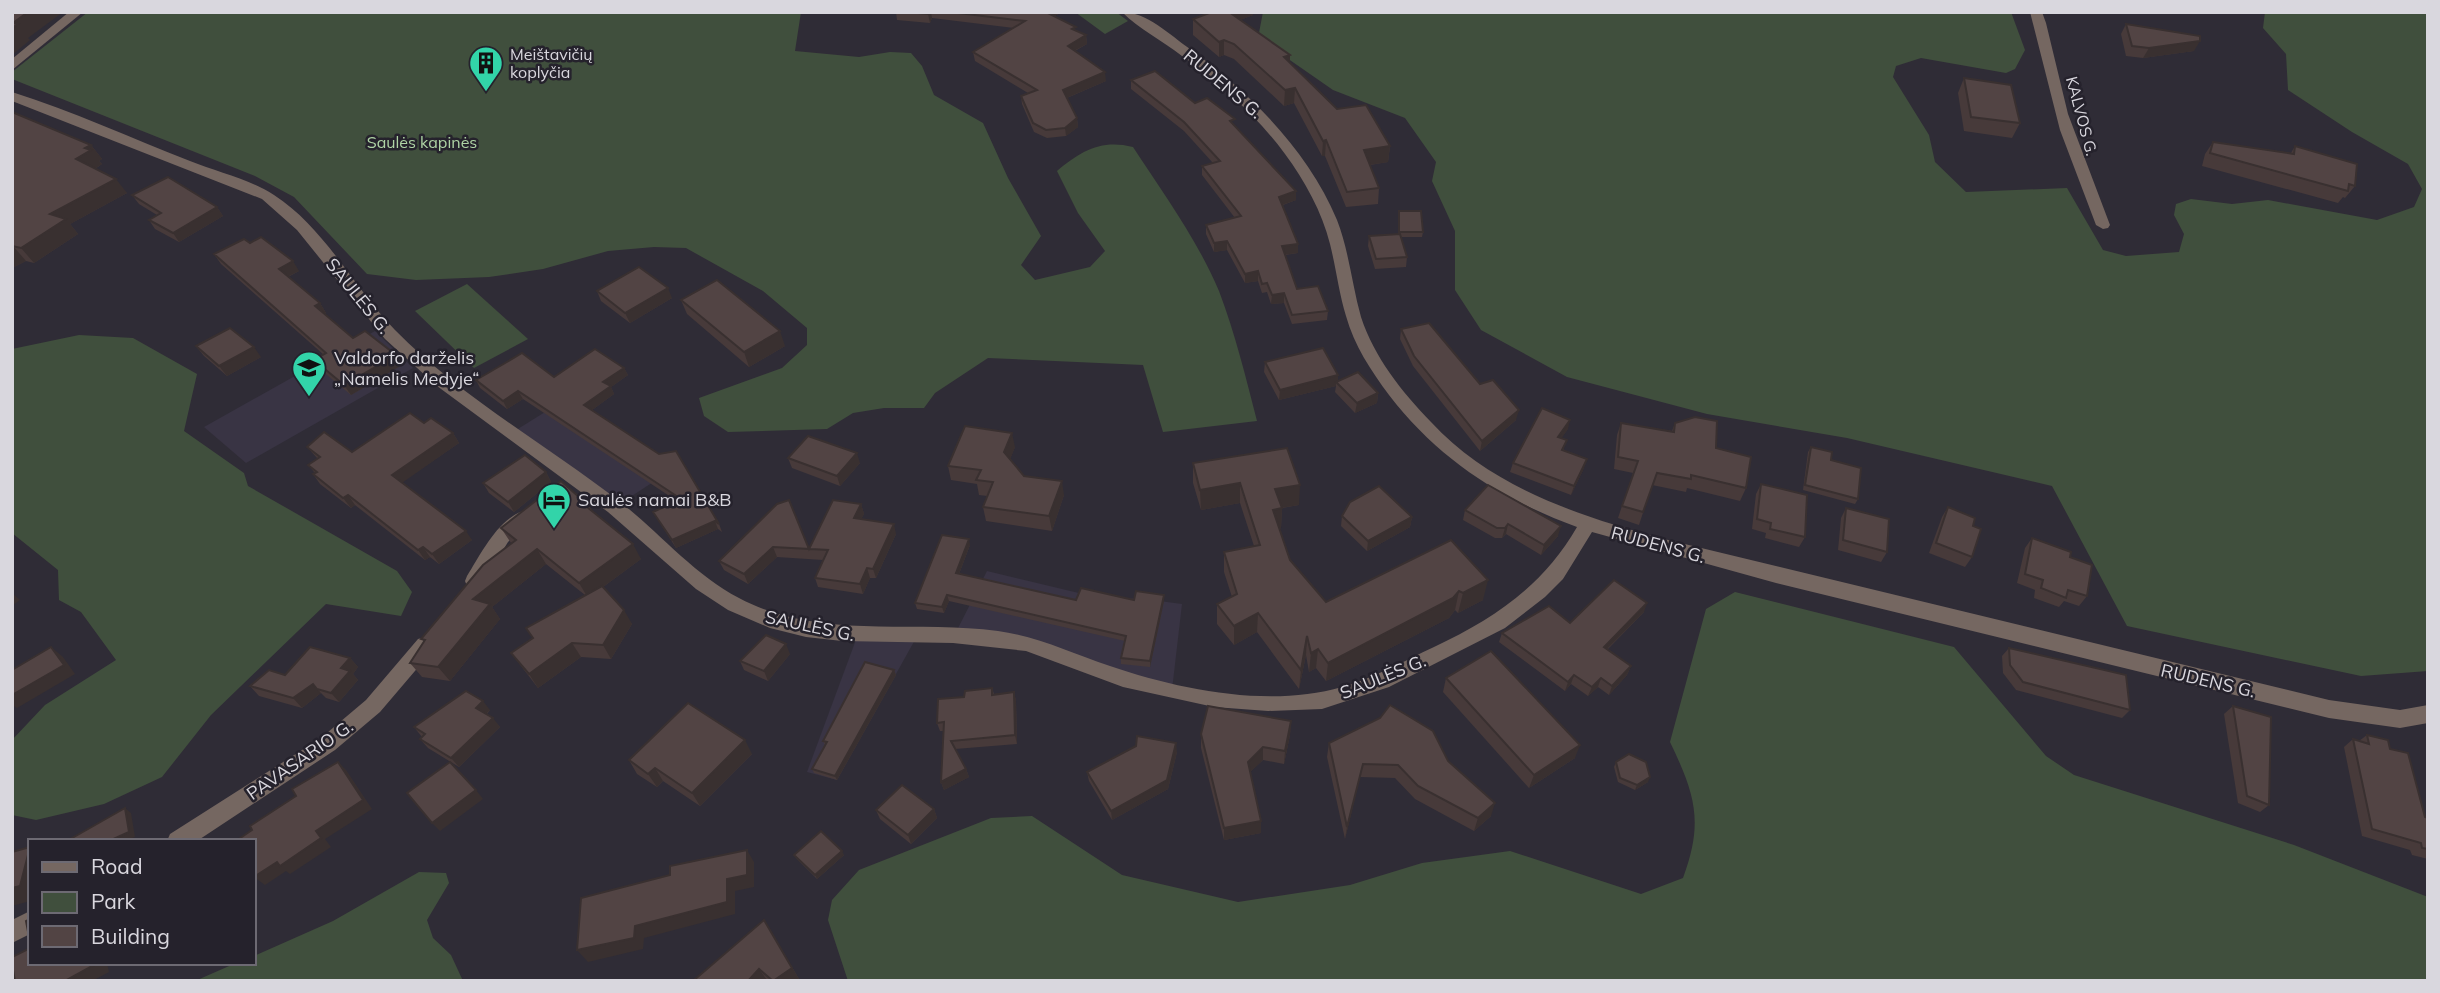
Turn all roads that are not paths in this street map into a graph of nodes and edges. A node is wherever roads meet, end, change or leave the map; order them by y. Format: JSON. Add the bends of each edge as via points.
{"nodes":[{"id":1,"x":76,"y":12,"type":"edge"},
{"id":2,"x":1128,"y":12,"type":"edge"},
{"id":3,"x":2036,"y":12,"type":"edge"},
{"id":4,"x":12,"y":65,"type":"edge"},
{"id":5,"x":12,"y":96,"type":"edge"},
{"id":6,"x":2103,"y":225,"type":"dead end"},
{"id":7,"x":577,"y":479,"type":"junction"},
{"id":8,"x":1587,"y":525,"type":"junction"},
{"id":9,"x":460,"y":602,"type":"edge"},
{"id":10,"x":437,"y":631,"type":"edge"},
{"id":11,"x":2428,"y":714,"type":"edge"},
{"id":12,"x":180,"y":839,"type":"edge"},
{"id":13,"x":28,"y":923,"type":"edge"},
{"id":14,"x":12,"y":932,"type":"edge"}],
"edges":[{"from":1,"to":4,"type":"street"},
{"from":2,"to":8,"type":"street","name":"RUDENS G.","via":[[1250,103],[1300,164],[1330,219],[1359,332],[1424,425],[1460,459],[1489,478]]},
{"from":3,"to":6,"type":"street","name":"KALVOS G.","via":[[2078,168]]},
{"from":5,"to":7,"type":"street","name":"SAULĖS G.","via":[[267,196],[300,224],[394,338]]},
{"from":7,"to":8,"type":"street","name":"SAULĖS G.","via":[[732,604],[772,621],[857,636],[954,636],[1028,643],[1105,673],[1198,696],[1272,702],[1336,697],[1479,636],[1528,603],[1562,570]]},
{"from":7,"to":9,"type":"street","via":[[502,537]]},
{"from":8,"to":11,"type":"street","name":"RUDENS G.","via":[[2329,709],[2400,719]]},
{"from":10,"to":12,"type":"street","name":"PAVASARIO G.","via":[[373,706],[328,744]]},
{"from":13,"to":14,"type":"street"}]}
